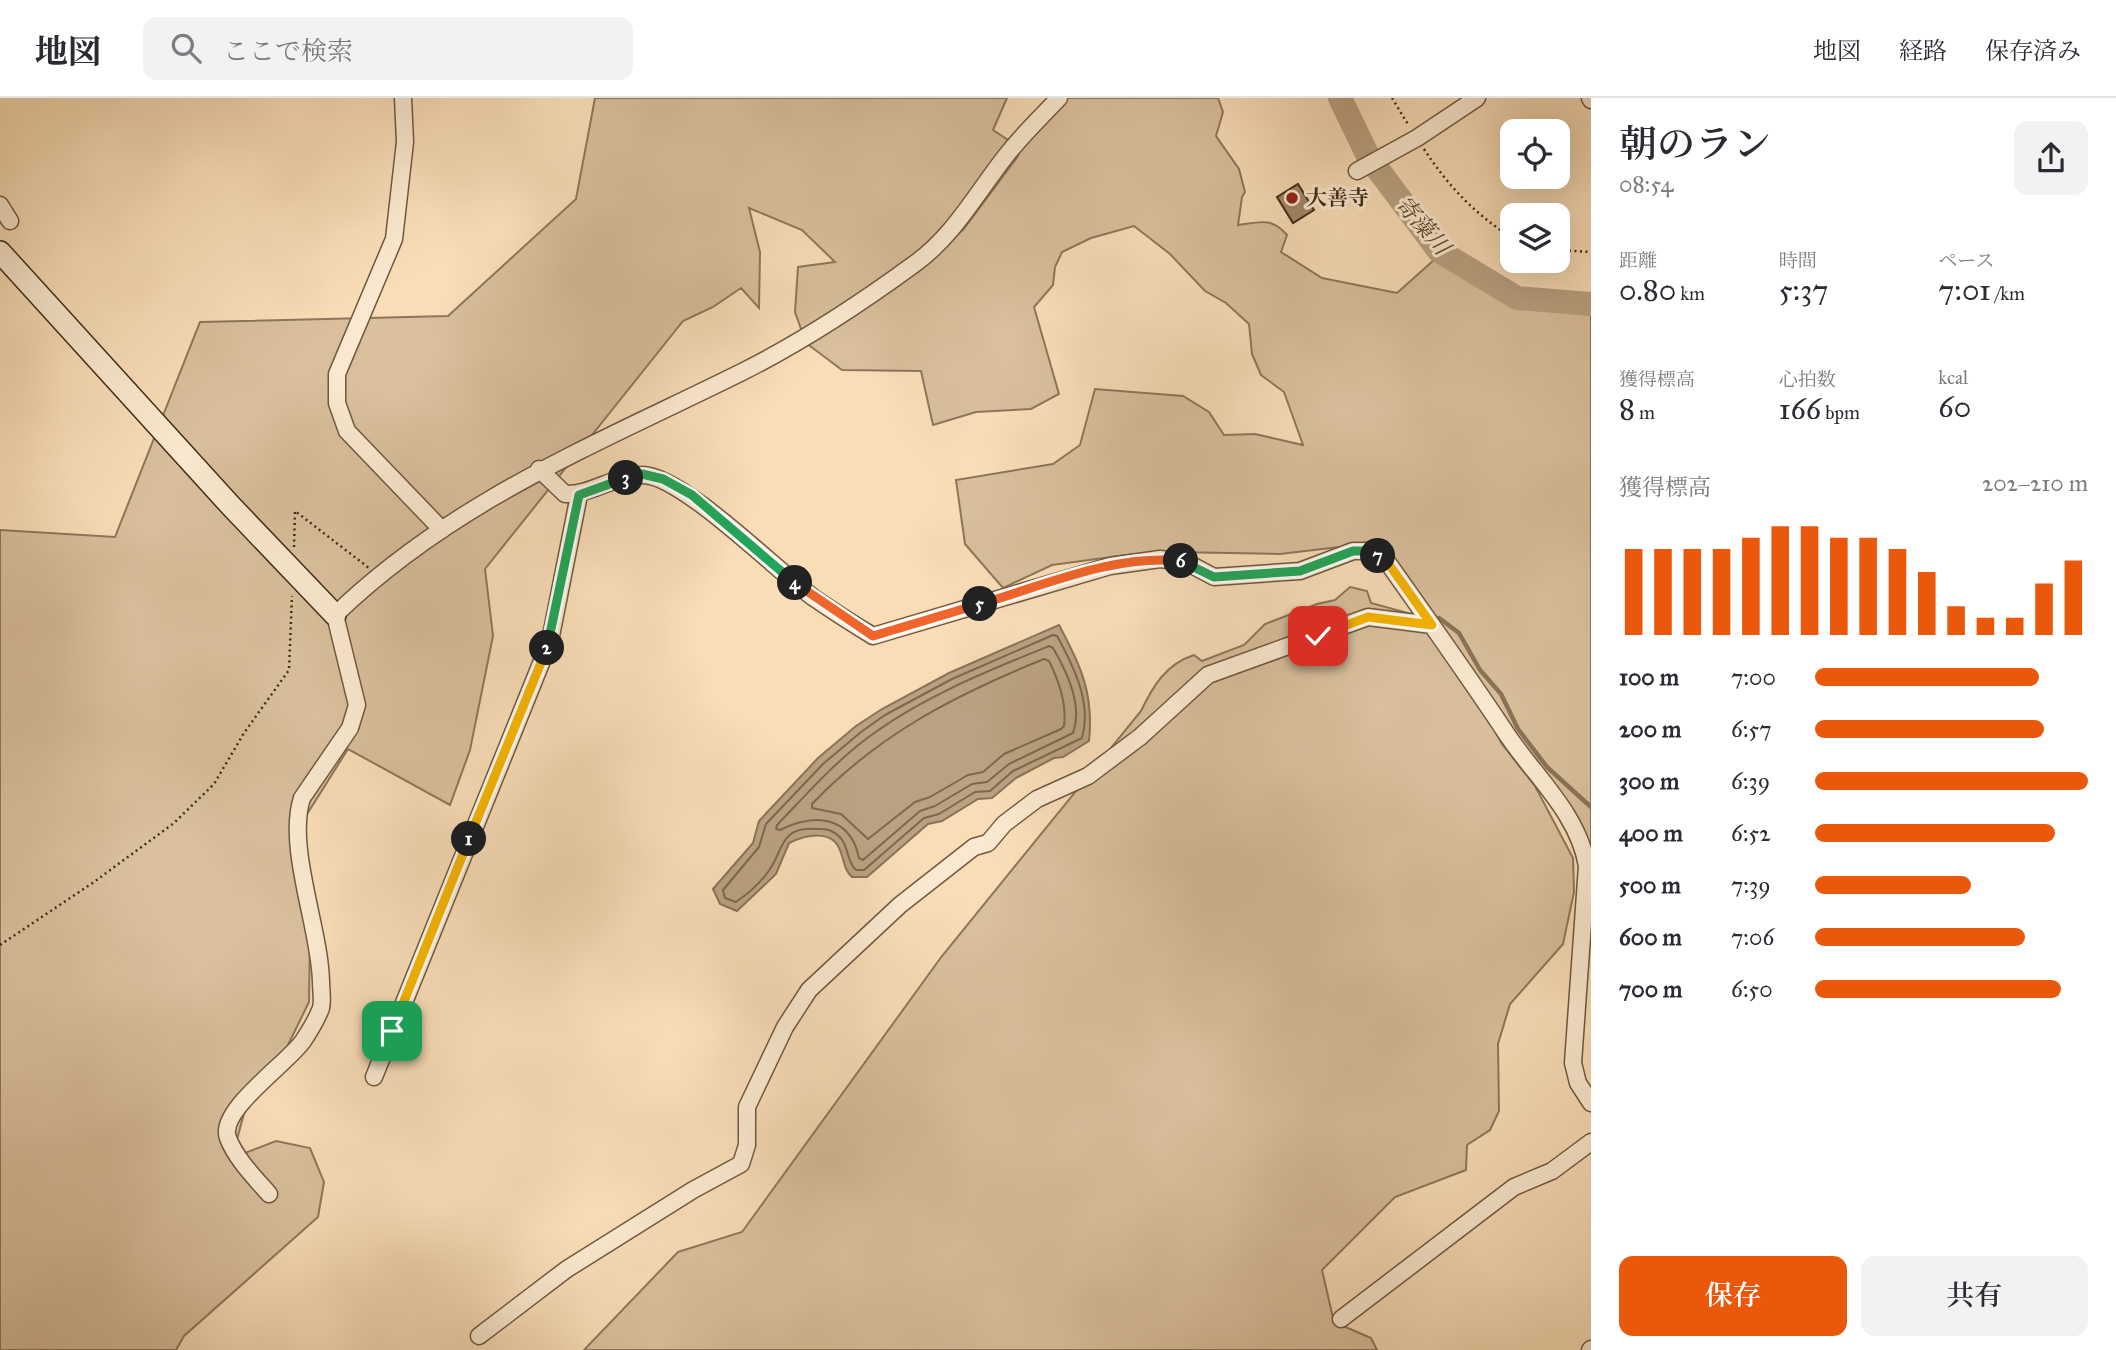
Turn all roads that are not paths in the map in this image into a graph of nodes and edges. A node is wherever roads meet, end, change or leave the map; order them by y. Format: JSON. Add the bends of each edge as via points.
{"nodes":[{"id":1,"x":402,"y":98,"type":"edge"},
{"id":2,"x":1059,"y":98,"type":"edge"},
{"id":3,"x":1477,"y":98,"type":"edge"},
{"id":4,"x":1357,"y":171,"type":"dead end"},
{"id":5,"x":0,"y":205,"type":"edge"},
{"id":6,"x":10,"y":221,"type":"dead end"},
{"id":7,"x":0,"y":252,"type":"edge"},
{"id":8,"x":539,"y":469,"type":"junction"},
{"id":9,"x":579,"y":495,"type":"junction"},
{"id":10,"x":442,"y":530,"type":"junction"},
{"id":11,"x":335,"y":615,"type":"junction"},
{"id":12,"x":1432,"y":625,"type":"junction"},
{"id":13,"x":374,"y":1077,"type":"dead end"},
{"id":14,"x":1591,"y":1103,"type":"edge"},
{"id":15,"x":1591,"y":1142,"type":"edge"},
{"id":16,"x":269,"y":1194,"type":"dead end"},
{"id":17,"x":1341,"y":1319,"type":"dead end"},
{"id":18,"x":479,"y":1336,"type":"dead end"}],
"edges":[{"from":1,"to":10,"type":"street","via":[[404,142],[394,239],[337,374],[337,403],[347,431]]},
{"from":2,"to":8,"type":"street","via":[[1006,156],[968,210],[915,264],[774,355]]},
{"from":3,"to":4,"type":"street"},
{"from":5,"to":6,"type":"street"},
{"from":7,"to":11,"type":"street"},
{"from":8,"to":9,"type":"street","via":[[565,494]]},
{"from":8,"to":10,"type":"street"},
{"from":9,"to":12,"type":"street","via":[[642,474],[663,479],[692,495],[814,597],[873,636],[1110,566],[1160,559],[1186,562],[1214,577],[1300,571],[1353,551],[1366,551],[1388,563]]},
{"from":9,"to":13,"type":"street","via":[[550,641]]},
{"from":10,"to":11,"type":"street"},
{"from":11,"to":16,"type":"street","via":[[357,705],[350,728],[298,810],[298,837],[321,960],[321,1007],[302,1042],[227,1123],[227,1137]]},
{"from":12,"to":14,"type":"street","via":[[1549,790],[1584,849],[1587,866],[1573,1063],[1578,1083]]},
{"from":12,"to":18,"type":"street","via":[[1368,617],[1208,676],[1088,776],[1037,799],[1003,824],[988,843],[974,847],[900,905],[809,990],[785,1027],[747,1107],[747,1144],[741,1164],[567,1269]]},
{"from":15,"to":17,"type":"street","via":[[1552,1171],[1514,1186]]}]}
